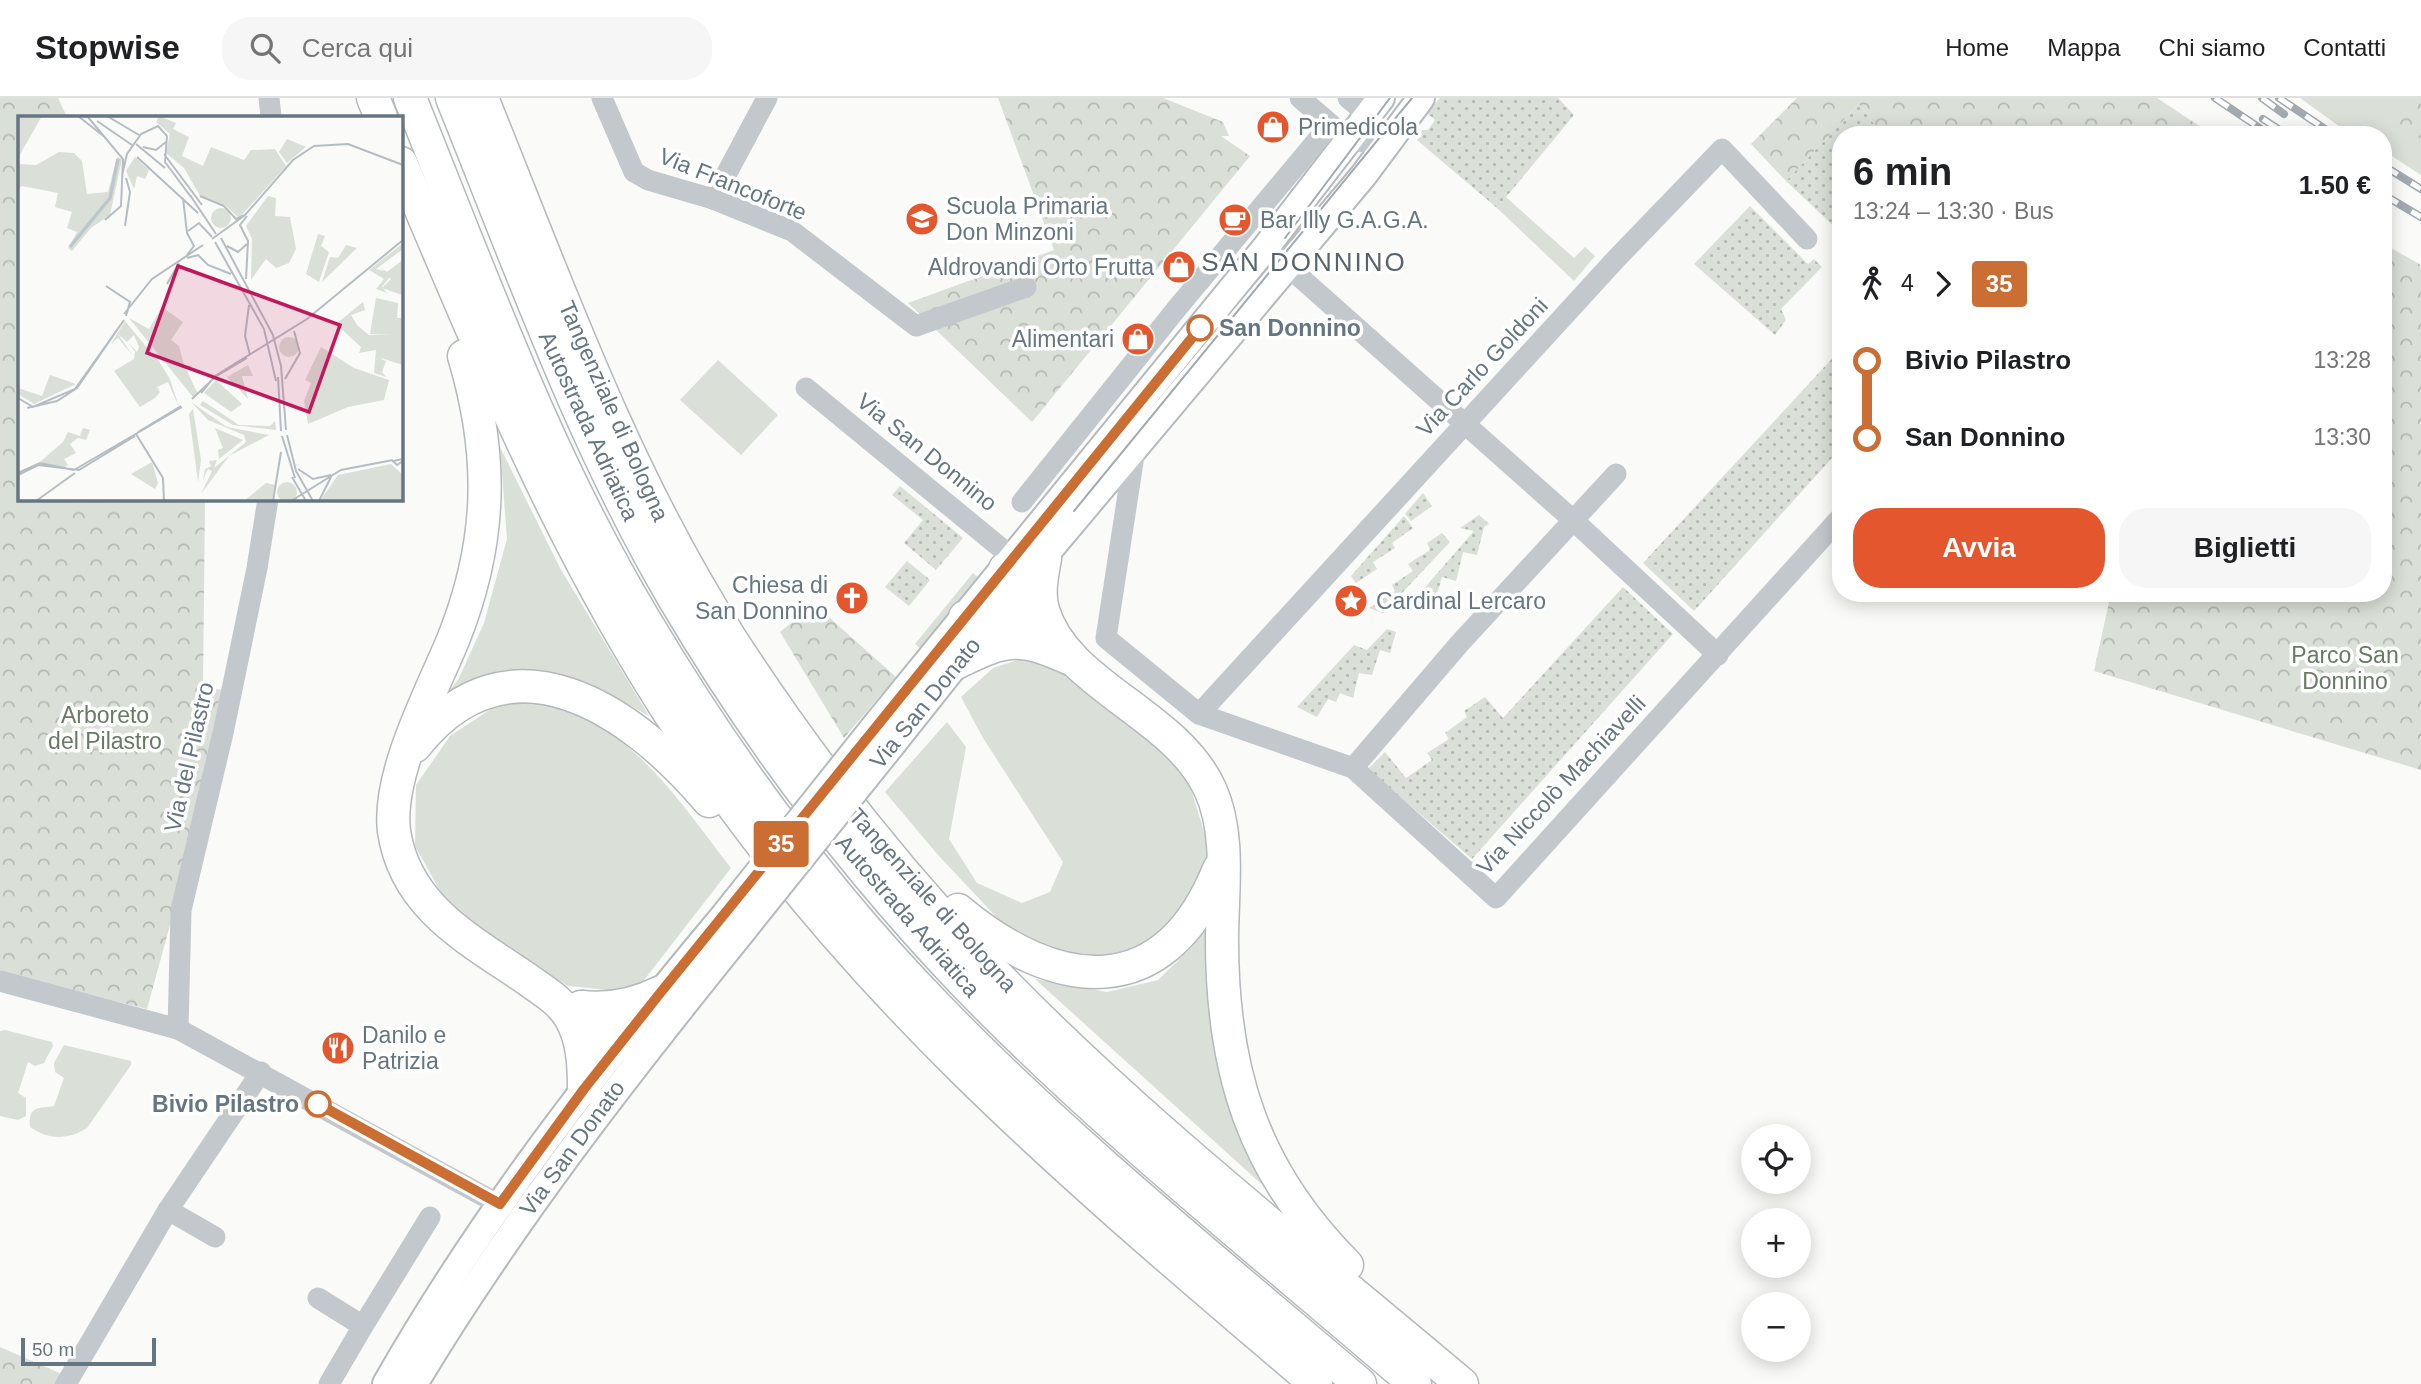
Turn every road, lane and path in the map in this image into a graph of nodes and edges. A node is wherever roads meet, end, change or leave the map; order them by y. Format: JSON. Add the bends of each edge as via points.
{"nodes":[{"id":1,"x":270,"y":98,"type":"edge"},
{"id":2,"x":373,"y":98,"type":"edge"},
{"id":3,"x":410,"y":98,"type":"edge"},
{"id":4,"x":452,"y":98,"type":"edge"},
{"id":5,"x":482,"y":98,"type":"edge"},
{"id":6,"x":602,"y":98,"type":"edge"},
{"id":7,"x":767,"y":98,"type":"edge"},
{"id":8,"x":1300,"y":98,"type":"edge"},
{"id":9,"x":1348,"y":98,"type":"edge"},
{"id":10,"x":1421,"y":98,"type":"edge"},
{"id":11,"x":1375,"y":106,"type":"edge"},
{"id":12,"x":271,"y":116,"type":"edge"},
{"id":13,"x":382,"y":116,"type":"edge"},
{"id":14,"x":1340,"y":133,"type":"junction"},
{"id":15,"x":1388,"y":145,"type":"junction"},
{"id":16,"x":402,"y":165,"type":"edge"},
{"id":17,"x":713,"y":199,"type":"junction"},
{"id":18,"x":419,"y":207,"type":"junction"},
{"id":19,"x":1807,"y":239,"type":"dead end"},
{"id":20,"x":1266,"y":247,"type":"junction"},
{"id":21,"x":1288,"y":266,"type":"junction"},
{"id":22,"x":1026,"y":287,"type":"dead end"},
{"id":23,"x":806,"y":388,"type":"dead end"},
{"id":24,"x":1464,"y":425,"type":"junction"},
{"id":25,"x":1135,"y":449,"type":"junction"},
{"id":26,"x":1616,"y":474,"type":"dead end"},
{"id":27,"x":268,"y":500,"type":"edge"},
{"id":28,"x":1022,"y":502,"type":"dead end"},
{"id":29,"x":1573,"y":520,"type":"junction"},
{"id":30,"x":1832,"y":527,"type":"edge"},
{"id":31,"x":1045,"y":558,"type":"junction"},
{"id":32,"x":1009,"y":563,"type":"junction"},
{"id":33,"x":1003,"y":605,"type":"junction"},
{"id":34,"x":965,"y":617,"type":"junction"},
{"id":35,"x":1044,"y":637,"type":"junction"},
{"id":36,"x":1718,"y":655,"type":"junction"},
{"id":37,"x":956,"y":663,"type":"junction"},
{"id":38,"x":1199,"y":714,"type":"junction"},
{"id":39,"x":885,"y":734,"type":"junction"},
{"id":40,"x":805,"y":748,"type":"junction"},
{"id":41,"x":408,"y":756,"type":"junction"},
{"id":42,"x":1353,"y":768,"type":"junction"},
{"id":43,"x":1222,"y":862,"type":"junction"},
{"id":44,"x":732,"y":926,"type":"junction"},
{"id":45,"x":836,"y":938,"type":"junction"},
{"id":46,"x":0,"y":981,"type":"edge"},
{"id":47,"x":661,"y":992,"type":"junction"},
{"id":48,"x":571,"y":1009,"type":"junction"},
{"id":49,"x":178,"y":1029,"type":"junction"},
{"id":50,"x":630,"y":1052,"type":"junction"},
{"id":51,"x":261,"y":1072,"type":"junction"},
{"id":52,"x":584,"y":1089,"type":"junction"},
{"id":53,"x":168,"y":1210,"type":"junction"},
{"id":54,"x":511,"y":1211,"type":"junction"},
{"id":55,"x":430,"y":1217,"type":"dead end"},
{"id":56,"x":215,"y":1237,"type":"dead end"},
{"id":57,"x":318,"y":1298,"type":"dead end"},
{"id":58,"x":363,"y":1326,"type":"junction"},
{"id":59,"x":66,"y":1384,"type":"edge"},
{"id":60,"x":329,"y":1384,"type":"edge"},
{"id":61,"x":386,"y":1384,"type":"edge"},
{"id":62,"x":414,"y":1384,"type":"edge"},
{"id":63,"x":1314,"y":1384,"type":"edge"},
{"id":64,"x":1360,"y":1384,"type":"edge"},
{"id":65,"x":1415,"y":1384,"type":"edge"},
{"id":66,"x":1462,"y":1384,"type":"edge"}],
"edges":[{"from":1,"to":12,"type":"street"},
{"from":2,"to":13,"type":"highway"},
{"from":3,"to":64,"type":"highway","name":"Autostrada Adriatica","via":[[518,366],[604,548],[706,718],[775,815],[878,943],[995,1064],[1095,1157]]},
{"from":4,"to":65,"type":"highway","name":"Autostrada Adriatica","via":[[596,451],[675,601],[799,789],[906,918],[1031,1050]]},
{"from":5,"to":40,"type":"highway","name":"Tangenziale di Bologna","via":[[627,450],[729,636]]},
{"from":6,"to":17,"type":"street","name":"Via Francoforte","via":[[634,172]]},
{"from":7,"to":17,"type":"street"},
{"from":8,"to":14,"type":"street"},
{"from":9,"to":11,"type":"street"},
{"from":10,"to":15,"type":"main road","name":"Via San Donato"},
{"from":11,"to":14,"type":"main road","name":"Via San Donato"},
{"from":11,"to":15,"type":"street"},
{"from":14,"to":15,"type":"street"},
{"from":14,"to":20,"type":"main road","name":"Via San Donato"},
{"from":14,"to":28,"type":"street","name":"Via San Donato","via":[[1170,316]]},
{"from":15,"to":21,"type":"main road","name":"Via San Donato"},
{"from":16,"to":18,"type":"highway"},
{"from":17,"to":22,"type":"street","name":"Via Francoforte","via":[[792,231],[916,326]]},
{"from":18,"to":41,"type":"highway","via":[[472,382],[484,452],[486,503],[471,591]]},
{"from":18,"to":45,"type":"highway","via":[[486,369],[539,481],[622,636],[719,786]]},
{"from":19,"to":24,"type":"street","name":"Via Carlo Goldoni","via":[[1722,149]]},
{"from":20,"to":21,"type":"street"},
{"from":20,"to":32,"type":"main road","name":"Via San Donato"},
{"from":21,"to":24,"type":"street"},
{"from":21,"to":25,"type":"main road","name":"Via San Donato"},
{"from":23,"to":32,"type":"street","name":"Via San Donnino"},
{"from":24,"to":29,"type":"street"},
{"from":24,"to":38,"type":"street","name":"Via Carlo Goldoni"},
{"from":25,"to":31,"type":"main road","name":"Via San Donato"},
{"from":25,"to":38,"type":"street","name":"Via Niccolò Machiavelli","via":[[1106,638]]},
{"from":26,"to":29,"type":"street"},
{"from":27,"to":49,"type":"street","name":"Via del Pilastro","via":[[223,733],[181,910]]},
{"from":29,"to":36,"type":"street"},
{"from":29,"to":42,"type":"street"},
{"from":30,"to":36,"type":"street","name":"Via Niccolò Machiavelli"},
{"from":31,"to":33,"type":"main road","name":"Via San Donato"},
{"from":31,"to":35,"type":"highway","via":[[1040,596]]},
{"from":32,"to":33,"type":"highway"},
{"from":32,"to":34,"type":"main road","name":"Via San Donato"},
{"from":33,"to":34,"type":"highway"},
{"from":33,"to":35,"type":"highway","via":[[1017,630]]},
{"from":33,"to":37,"type":"main road","name":"Via San Donato"},
{"from":34,"to":39,"type":"main road","name":"Via San Donato"},
{"from":35,"to":37,"type":"highway","via":[[1002,643]]},
{"from":35,"to":43,"type":"highway","via":[[1187,752],[1201,770],[1218,811]]},
{"from":36,"to":42,"type":"street","name":"Via Niccolò Machiavelli","via":[[1496,898]]},
{"from":37,"to":39,"type":"main road","name":"Via San Donato"},
{"from":38,"to":42,"type":"street","name":"Via Niccolò Machiavelli"},
{"from":39,"to":44,"type":"main road","name":"Via San Donato","bridge":true},
{"from":40,"to":43,"type":"highway","via":[[950,904],[989,936],[1042,964],[1101,972],[1153,956],[1194,918]]},
{"from":40,"to":66,"type":"highway","name":"Tangenziale di Bologna","via":[[922,896],[1052,1029]]},
{"from":41,"to":45,"type":"highway","via":[[445,715],[488,692],[531,686],[583,699],[613,713],[656,746]]},
{"from":41,"to":48,"type":"highway","via":[[398,779],[394,828],[398,855],[416,893],[443,921]]},
{"from":43,"to":66,"type":"highway","via":[[1227,1034],[1238,1088],[1264,1155],[1316,1231]]},
{"from":44,"to":47,"type":"main road","name":"Via San Donato"},
{"from":44,"to":50,"type":"main road","name":"Via San Donato"},
{"from":45,"to":63,"type":"highway","via":[[984,1094]]},
{"from":46,"to":49,"type":"street"},
{"from":47,"to":48,"type":"highway","via":[[638,1004]]},
{"from":47,"to":50,"type":"main road","name":"Via San Donato"},
{"from":48,"to":50,"type":"highway","via":[[603,1046]]},
{"from":48,"to":52,"type":"highway","via":[[582,1051]]},
{"from":49,"to":51,"type":"street"},
{"from":50,"to":52,"type":"main road","name":"Via San Donato"},
{"from":50,"to":54,"type":"main road","name":"Via San Donato"},
{"from":51,"to":53,"type":"street"},
{"from":51,"to":54,"type":"street"},
{"from":52,"to":54,"type":"main road","name":"Via San Donato"},
{"from":53,"to":56,"type":"street"},
{"from":53,"to":59,"type":"street"},
{"from":54,"to":61,"type":"main road","name":"Via San Donato"},
{"from":54,"to":62,"type":"main road","name":"Via San Donato"},
{"from":55,"to":58,"type":"street"},
{"from":57,"to":58,"type":"street"},
{"from":58,"to":60,"type":"street"}]}
